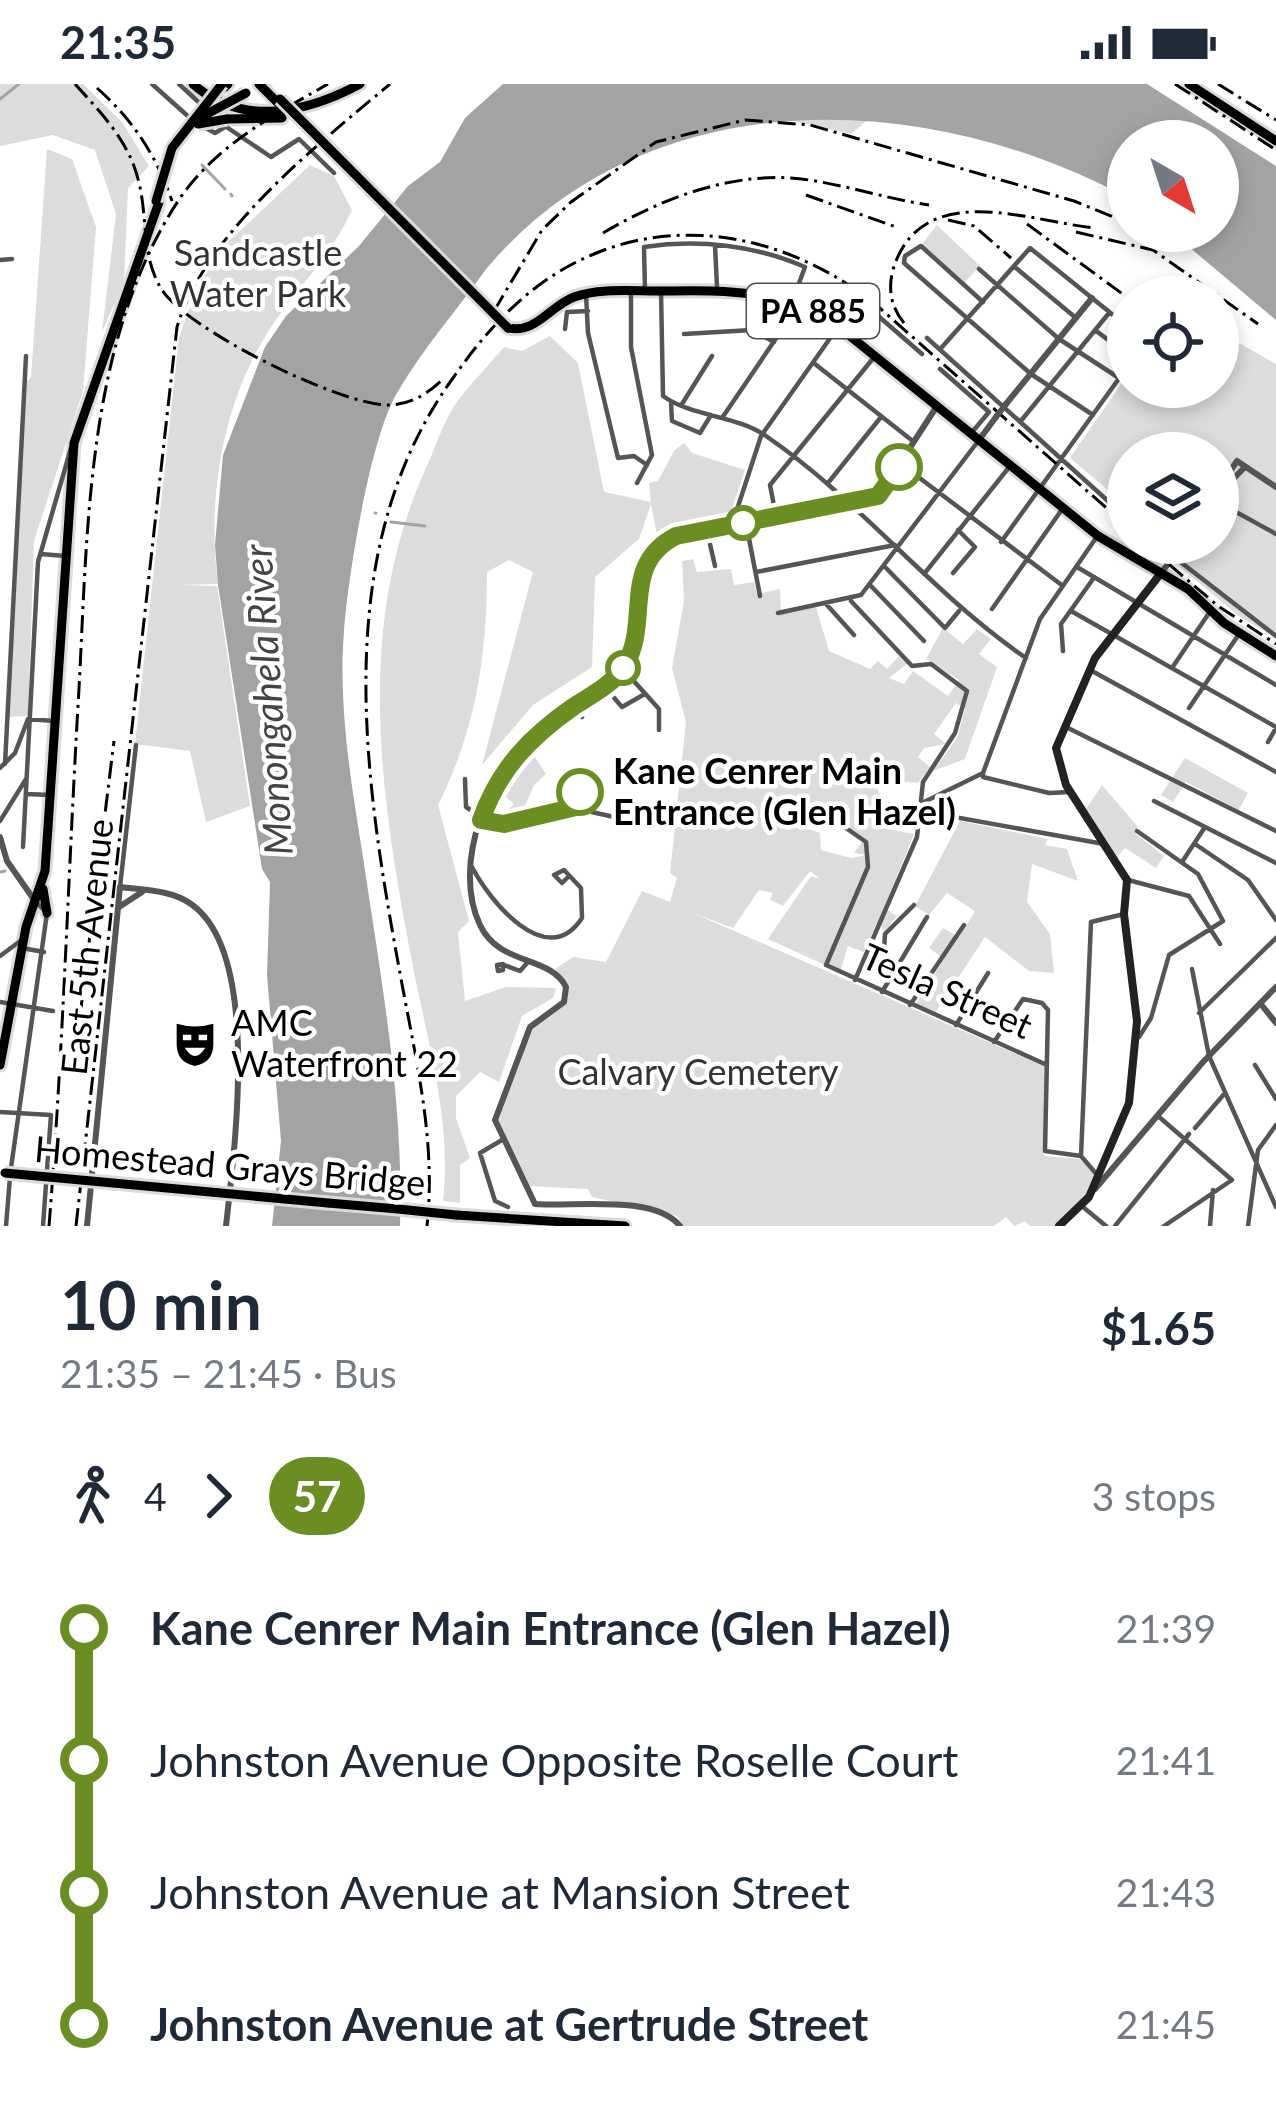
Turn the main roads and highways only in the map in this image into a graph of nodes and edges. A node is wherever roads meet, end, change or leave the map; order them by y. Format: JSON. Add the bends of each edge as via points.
{"nodes":[{"id":1,"x":186,"y":84,"type":"edge"},
{"id":2,"x":209,"y":84,"type":"edge"},
{"id":3,"x":360,"y":84,"type":"edge"},
{"id":4,"x":1189,"y":84,"type":"edge"},
{"id":5,"x":225,"y":85,"type":"edge"},
{"id":6,"x":260,"y":85,"type":"edge"},
{"id":7,"x":234,"y":104,"type":"junction"},
{"id":8,"x":199,"y":118,"type":"junction"},
{"id":9,"x":286,"y":118,"type":"junction"},
{"id":10,"x":1276,"y":141,"type":"edge"},
{"id":11,"x":158,"y":201,"type":"junction"},
{"id":12,"x":1161,"y":573,"type":"junction"},
{"id":13,"x":1276,"y":656,"type":"edge"},
{"id":14,"x":42,"y":887,"type":"junction"},
{"id":15,"x":46,"y":913,"type":"road end"},
{"id":16,"x":6,"y":1003,"type":"edge"},
{"id":17,"x":0,"y":1065,"type":"edge"},
{"id":18,"x":6,"y":1173,"type":"edge"},
{"id":19,"x":563,"y":1224,"type":"edge"},
{"id":20,"x":625,"y":1226,"type":"edge"},
{"id":21,"x":1059,"y":1226,"type":"edge"}],
"edges":[{"from":1,"to":7,"type":"main road"},
{"from":1,"to":9,"type":"main road","via":[[227,107]]},
{"from":2,"to":7,"type":"main road"},
{"from":3,"to":7,"type":"main road","via":[[294,112]]},
{"from":3,"to":9,"type":"main road","via":[[320,109]]},
{"from":4,"to":10,"type":"main road"},
{"from":5,"to":8,"type":"main road","bridge":true},
{"from":5,"to":11,"type":"main road","bridge":true,"via":[[172,148]]},
{"from":6,"to":8,"type":"main road","bridge":true},
{"from":6,"to":12,"type":"main road","number":"PA 885","bridge":true,"via":[[507,329],[528,327],[586,295],[717,289],[796,303],[842,330],[1098,536]]},
{"from":8,"to":9,"type":"main road","bridge":true},
{"from":8,"to":11,"type":"main road","bridge":true,"via":[[172,158]]},
{"from":11,"to":14,"type":"main road","via":[[74,443]]},
{"from":12,"to":13,"type":"main road","number":"PA 885"},
{"from":12,"to":21,"type":"main road","via":[[1090,670],[1056,748],[1070,792],[1127,880],[1136,1039],[1130,1098],[1098,1176]]},
{"from":14,"to":15,"type":"main road"},
{"from":14,"to":16,"type":"main road"},
{"from":16,"to":17,"type":"main road"},
{"from":18,"to":19,"type":"main road","name":"Homestead Grays Bridge","bridge":true},
{"from":19,"to":20,"type":"main road","name":"Homestead Grays Bridge"}]}
